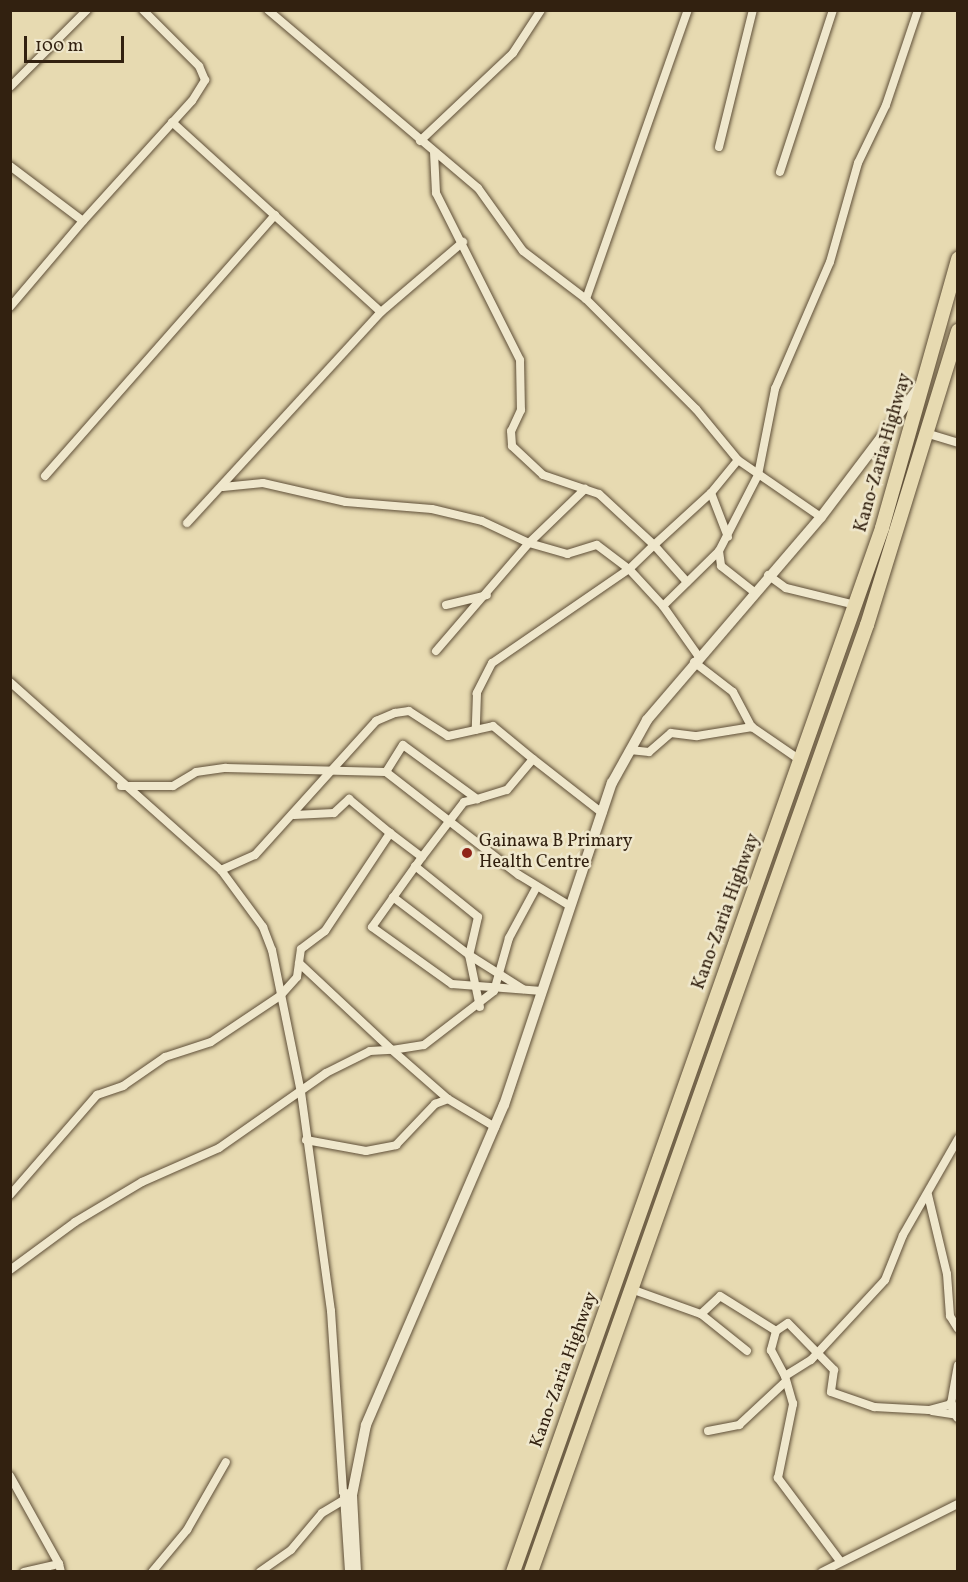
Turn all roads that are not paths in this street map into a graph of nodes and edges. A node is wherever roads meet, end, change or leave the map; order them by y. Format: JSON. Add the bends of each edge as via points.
{"nodes":[{"id":1,"x":87,"y":10,"type":"edge"},
{"id":2,"x":142,"y":10,"type":"edge"},
{"id":3,"x":268,"y":10,"type":"edge"},
{"id":4,"x":541,"y":10,"type":"edge"},
{"id":5,"x":688,"y":10,"type":"edge"},
{"id":6,"x":753,"y":10,"type":"edge"},
{"id":7,"x":833,"y":10,"type":"edge"},
{"id":8,"x":918,"y":10,"type":"edge"},
{"id":9,"x":10,"y":87,"type":"edge"},
{"id":10,"x":172,"y":122,"type":"junction"},
{"id":11,"x":420,"y":141,"type":"junction"},
{"id":12,"x":719,"y":147,"type":"dead end"},
{"id":13,"x":434,"y":152,"type":"junction"},
{"id":14,"x":10,"y":166,"type":"edge"},
{"id":15,"x":780,"y":172,"type":"dead end"},
{"id":16,"x":275,"y":215,"type":"junction"},
{"id":17,"x":83,"y":221,"type":"junction"},
{"id":18,"x":463,"y":242,"type":"junction"},
{"id":19,"x":957,"y":259,"type":"edge"},
{"id":20,"x":586,"y":299,"type":"junction"},
{"id":21,"x":10,"y":308,"type":"edge"},
{"id":22,"x":381,"y":312,"type":"junction"},
{"id":23,"x":957,"y":331,"type":"edge"},
{"id":24,"x":924,"y":381,"type":"junction"},
{"id":25,"x":929,"y":434,"type":"junction"},
{"id":26,"x":957,"y":443,"type":"edge"},
{"id":27,"x":738,"y":460,"type":"junction"},
{"id":28,"x":758,"y":475,"type":"junction"},
{"id":29,"x":45,"y":476,"type":"dead end"},
{"id":30,"x":223,"y":487,"type":"junction"},
{"id":31,"x":585,"y":489,"type":"junction"},
{"id":32,"x":711,"y":493,"type":"junction"},
{"id":33,"x":821,"y":517,"type":"junction"},
{"id":34,"x":187,"y":523,"type":"dead end"},
{"id":35,"x":728,"y":537,"type":"junction"},
{"id":36,"x":529,"y":543,"type":"junction"},
{"id":37,"x":654,"y":545,"type":"junction"},
{"id":38,"x":719,"y":551,"type":"junction"},
{"id":39,"x":629,"y":569,"type":"junction"},
{"id":40,"x":768,"y":575,"type":"junction"},
{"id":41,"x":687,"y":582,"type":"junction"},
{"id":42,"x":754,"y":592,"type":"junction"},
{"id":43,"x":488,"y":595,"type":"junction"},
{"id":44,"x":855,"y":604,"type":"junction"},
{"id":45,"x":446,"y":605,"type":"dead end"},
{"id":46,"x":663,"y":606,"type":"junction"},
{"id":47,"x":436,"y":651,"type":"dead end"},
{"id":48,"x":696,"y":660,"type":"junction"},
{"id":49,"x":10,"y":682,"type":"edge"},
{"id":50,"x":752,"y":727,"type":"junction"},
{"id":51,"x":476,"y":730,"type":"junction"},
{"id":52,"x":630,"y":750,"type":"junction"},
{"id":53,"x":534,"y":759,"type":"junction"},
{"id":54,"x":800,"y":760,"type":"junction"},
{"id":55,"x":329,"y":769,"type":"junction"},
{"id":56,"x":386,"y":772,"type":"junction"},
{"id":57,"x":121,"y":786,"type":"junction"},
{"id":58,"x":477,"y":799,"type":"junction"},
{"id":59,"x":602,"y":813,"type":"junction"},
{"id":60,"x":294,"y":815,"type":"junction"},
{"id":61,"x":451,"y":823,"type":"junction"},
{"id":62,"x":390,"y":833,"type":"junction"},
{"id":63,"x":422,"y":857,"type":"junction"},
{"id":64,"x":415,"y":866,"type":"junction"},
{"id":65,"x":221,"y":870,"type":"junction"},
{"id":66,"x":536,"y":888,"type":"junction"},
{"id":67,"x":393,"y":897,"type":"junction"},
{"id":68,"x":570,"y":906,"type":"junction"},
{"id":69,"x":469,"y":955,"type":"junction"},
{"id":70,"x":299,"y":963,"type":"junction"},
{"id":71,"x":499,"y":974,"type":"junction"},
{"id":72,"x":473,"y":987,"type":"junction"},
{"id":73,"x":523,"y":989,"type":"junction"},
{"id":74,"x":494,"y":991,"type":"junction"},
{"id":75,"x":542,"y":991,"type":"junction"},
{"id":76,"x":280,"y":996,"type":"junction"},
{"id":77,"x":480,"y":1007,"type":"junction"},
{"id":78,"x":392,"y":1050,"type":"junction"},
{"id":79,"x":301,"y":1092,"type":"junction"},
{"id":80,"x":448,"y":1099,"type":"junction"},
{"id":81,"x":495,"y":1127,"type":"junction"},
{"id":82,"x":957,"y":1139,"type":"edge"},
{"id":83,"x":306,"y":1140,"type":"junction"},
{"id":84,"x":928,"y":1194,"type":"junction"},
{"id":85,"x":10,"y":1195,"type":"edge"},
{"id":86,"x":10,"y":1270,"type":"edge"},
{"id":87,"x":631,"y":1288,"type":"junction"},
{"id":88,"x":702,"y":1314,"type":"junction"},
{"id":89,"x":957,"y":1329,"type":"edge"},
{"id":90,"x":776,"y":1331,"type":"junction"},
{"id":91,"x":747,"y":1351,"type":"dead end"},
{"id":92,"x":817,"y":1353,"type":"junction"},
{"id":93,"x":957,"y":1366,"type":"edge"},
{"id":94,"x":785,"y":1379,"type":"junction"},
{"id":95,"x":951,"y":1404,"type":"junction"},
{"id":96,"x":929,"y":1410,"type":"junction"},
{"id":97,"x":957,"y":1416,"type":"edge"},
{"id":98,"x":708,"y":1431,"type":"dead end"},
{"id":99,"x":226,"y":1462,"type":"dead end"},
{"id":100,"x":10,"y":1476,"type":"edge"},
{"id":101,"x":346,"y":1495,"type":"junction"},
{"id":102,"x":957,"y":1504,"type":"edge"},
{"id":103,"x":840,"y":1561,"type":"junction"},
{"id":104,"x":159,"y":1565,"type":"junction"},
{"id":105,"x":60,"y":1568,"type":"edge"},
{"id":106,"x":24,"y":1572,"type":"edge"},
{"id":107,"x":152,"y":1572,"type":"edge"},
{"id":108,"x":165,"y":1572,"type":"edge"},
{"id":109,"x":260,"y":1572,"type":"edge"},
{"id":110,"x":349,"y":1572,"type":"edge"},
{"id":111,"x":356,"y":1572,"type":"edge"},
{"id":112,"x":513,"y":1572,"type":"edge"},
{"id":113,"x":531,"y":1572,"type":"edge"},
{"id":114,"x":822,"y":1572,"type":"edge"}],
"edges":[{"from":1,"to":9,"type":"street"},
{"from":2,"to":10,"type":"street","via":[[199,66],[205,80]]},
{"from":3,"to":11,"type":"street"},
{"from":4,"to":11,"type":"street","via":[[513,53]]},
{"from":5,"to":20,"type":"street"},
{"from":6,"to":12,"type":"street"},
{"from":7,"to":15,"type":"street"},
{"from":8,"to":28,"type":"street","via":[[886,105],[858,163],[830,262],[776,389]]},
{"from":10,"to":16,"type":"street"},
{"from":10,"to":17,"type":"street"},
{"from":11,"to":13,"type":"street"},
{"from":13,"to":18,"type":"street","via":[[435,193]]},
{"from":13,"to":20,"type":"street","via":[[478,188],[523,251]]},
{"from":14,"to":17,"type":"street"},
{"from":16,"to":22,"type":"street"},
{"from":16,"to":29,"type":"street"},
{"from":17,"to":21,"type":"street"},
{"from":18,"to":22,"type":"street"},
{"from":18,"to":31,"type":"street","via":[[520,360],[520,410],[510,431],[512,446],[543,475]]},
{"from":19,"to":24,"type":"highway","name":"Kano-Zaria Highway"},
{"from":20,"to":27,"type":"street","via":[[696,409]]},
{"from":22,"to":30,"type":"street"},
{"from":23,"to":25,"type":"highway","name":"Kano-Zaria Highway"},
{"from":24,"to":33,"type":"street"},
{"from":24,"to":44,"type":"highway","name":"Kano-Zaria Highway"},
{"from":25,"to":26,"type":"street"},
{"from":25,"to":87,"type":"highway","name":"Kano-Zaria Highway","via":[[867,625]]},
{"from":27,"to":28,"type":"street"},
{"from":27,"to":32,"type":"street"},
{"from":28,"to":33,"type":"street"},
{"from":28,"to":35,"type":"street"},
{"from":30,"to":34,"type":"street"},
{"from":30,"to":36,"type":"street","via":[[263,483],[346,502],[432,508],[482,521]]},
{"from":31,"to":36,"type":"street"},
{"from":31,"to":37,"type":"street","via":[[599,494]]},
{"from":32,"to":35,"type":"street"},
{"from":32,"to":37,"type":"street"},
{"from":33,"to":40,"type":"street"},
{"from":35,"to":38,"type":"street"},
{"from":36,"to":39,"type":"street","via":[[567,554],[597,545]]},
{"from":36,"to":43,"type":"street"},
{"from":37,"to":39,"type":"street"},
{"from":37,"to":41,"type":"street"},
{"from":38,"to":41,"type":"street"},
{"from":38,"to":42,"type":"street","via":[[724,570]]},
{"from":39,"to":46,"type":"street"},
{"from":39,"to":51,"type":"street","via":[[492,663],[477,693]]},
{"from":40,"to":42,"type":"street"},
{"from":40,"to":44,"type":"street","via":[[786,588]]},
{"from":41,"to":46,"type":"street"},
{"from":42,"to":48,"type":"street"},
{"from":43,"to":45,"type":"street"},
{"from":43,"to":47,"type":"street"},
{"from":44,"to":54,"type":"highway","name":"Kano-Zaria Highway"},
{"from":46,"to":48,"type":"street"},
{"from":48,"to":50,"type":"street","via":[[733,692]]},
{"from":48,"to":52,"type":"street","via":[[647,720]]},
{"from":49,"to":57,"type":"street"},
{"from":50,"to":52,"type":"street","via":[[688,737],[671,733],[649,752]]},
{"from":50,"to":54,"type":"street"},
{"from":51,"to":53,"type":"street","via":[[493,726]]},
{"from":51,"to":55,"type":"street","via":[[448,736],[409,711],[395,713],[376,721]]},
{"from":52,"to":59,"type":"street"},
{"from":53,"to":58,"type":"street","via":[[507,790]]},
{"from":53,"to":59,"type":"street"},
{"from":54,"to":112,"type":"highway","name":"Kano-Zaria Highway"},
{"from":55,"to":56,"type":"street"},
{"from":55,"to":57,"type":"street","via":[[210,769],[173,786]]},
{"from":55,"to":60,"type":"street"},
{"from":56,"to":58,"type":"street","via":[[403,745]]},
{"from":56,"to":61,"type":"street"},
{"from":57,"to":65,"type":"street"},
{"from":58,"to":61,"type":"street","via":[[464,802]]},
{"from":59,"to":68,"type":"street"},
{"from":60,"to":62,"type":"street","via":[[334,813],[349,799]]},
{"from":60,"to":65,"type":"street","via":[[255,855]]},
{"from":61,"to":63,"type":"street"},
{"from":61,"to":66,"type":"street"},
{"from":62,"to":63,"type":"street"},
{"from":62,"to":70,"type":"street","via":[[325,931],[301,949]]},
{"from":63,"to":64,"type":"street"},
{"from":64,"to":67,"type":"street"},
{"from":64,"to":69,"type":"street","via":[[478,917]]},
{"from":65,"to":76,"type":"street","via":[[262,927]]},
{"from":66,"to":68,"type":"street"},
{"from":66,"to":71,"type":"street","via":[[510,938]]},
{"from":67,"to":69,"type":"street"},
{"from":67,"to":72,"type":"street","via":[[372,927],[452,984]]},
{"from":68,"to":75,"type":"street"},
{"from":69,"to":71,"type":"street"},
{"from":69,"to":72,"type":"street"},
{"from":70,"to":76,"type":"street","via":[[297,977]]},
{"from":70,"to":78,"type":"street"},
{"from":71,"to":73,"type":"street"},
{"from":71,"to":74,"type":"street"},
{"from":72,"to":74,"type":"street"},
{"from":72,"to":77,"type":"street"},
{"from":73,"to":74,"type":"street"},
{"from":73,"to":75,"type":"street"},
{"from":74,"to":77,"type":"street"},
{"from":75,"to":81,"type":"street"},
{"from":76,"to":79,"type":"street"},
{"from":76,"to":85,"type":"street","via":[[211,1042],[165,1057],[123,1086],[97,1095]]},
{"from":77,"to":78,"type":"street","via":[[439,1028],[424,1045]]},
{"from":78,"to":79,"type":"street","via":[[370,1051]]},
{"from":78,"to":80,"type":"street"},
{"from":79,"to":83,"type":"street"},
{"from":79,"to":86,"type":"street","via":[[219,1148],[142,1182],[75,1222]]},
{"from":80,"to":81,"type":"street"},
{"from":80,"to":83,"type":"street","via":[[435,1104],[396,1145],[366,1151]]},
{"from":81,"to":101,"type":"street","via":[[366,1425]]},
{"from":82,"to":84,"type":"street"},
{"from":83,"to":101,"type":"street","via":[[331,1311]]},
{"from":84,"to":89,"type":"street","via":[[947,1274],[950,1316]]},
{"from":84,"to":92,"type":"street","via":[[903,1235],[885,1280]]},
{"from":87,"to":88,"type":"street"},
{"from":87,"to":113,"type":"highway","name":"Kano-Zaria Highway"},
{"from":88,"to":90,"type":"street","via":[[720,1296]]},
{"from":88,"to":91,"type":"street"},
{"from":90,"to":92,"type":"street","via":[[788,1323]]},
{"from":90,"to":94,"type":"street","via":[[771,1350]]},
{"from":92,"to":94,"type":"street"},
{"from":92,"to":96,"type":"street","via":[[836,1373],[830,1387],[834,1395],[897,1411]]},
{"from":93,"to":95,"type":"street"},
{"from":94,"to":98,"type":"street","via":[[739,1425]]},
{"from":94,"to":103,"type":"street","via":[[793,1404],[778,1478]]},
{"from":95,"to":96,"type":"street"},
{"from":95,"to":97,"type":"street"},
{"from":96,"to":97,"type":"street"},
{"from":99,"to":104,"type":"street","via":[[187,1530]]},
{"from":100,"to":105,"type":"street"},
{"from":101,"to":109,"type":"street"},
{"from":101,"to":110,"type":"street"},
{"from":101,"to":111,"type":"street"},
{"from":102,"to":103,"type":"street"},
{"from":103,"to":114,"type":"street"},
{"from":104,"to":107,"type":"street"},
{"from":104,"to":108,"type":"street"},
{"from":105,"to":106,"type":"street"}]}
